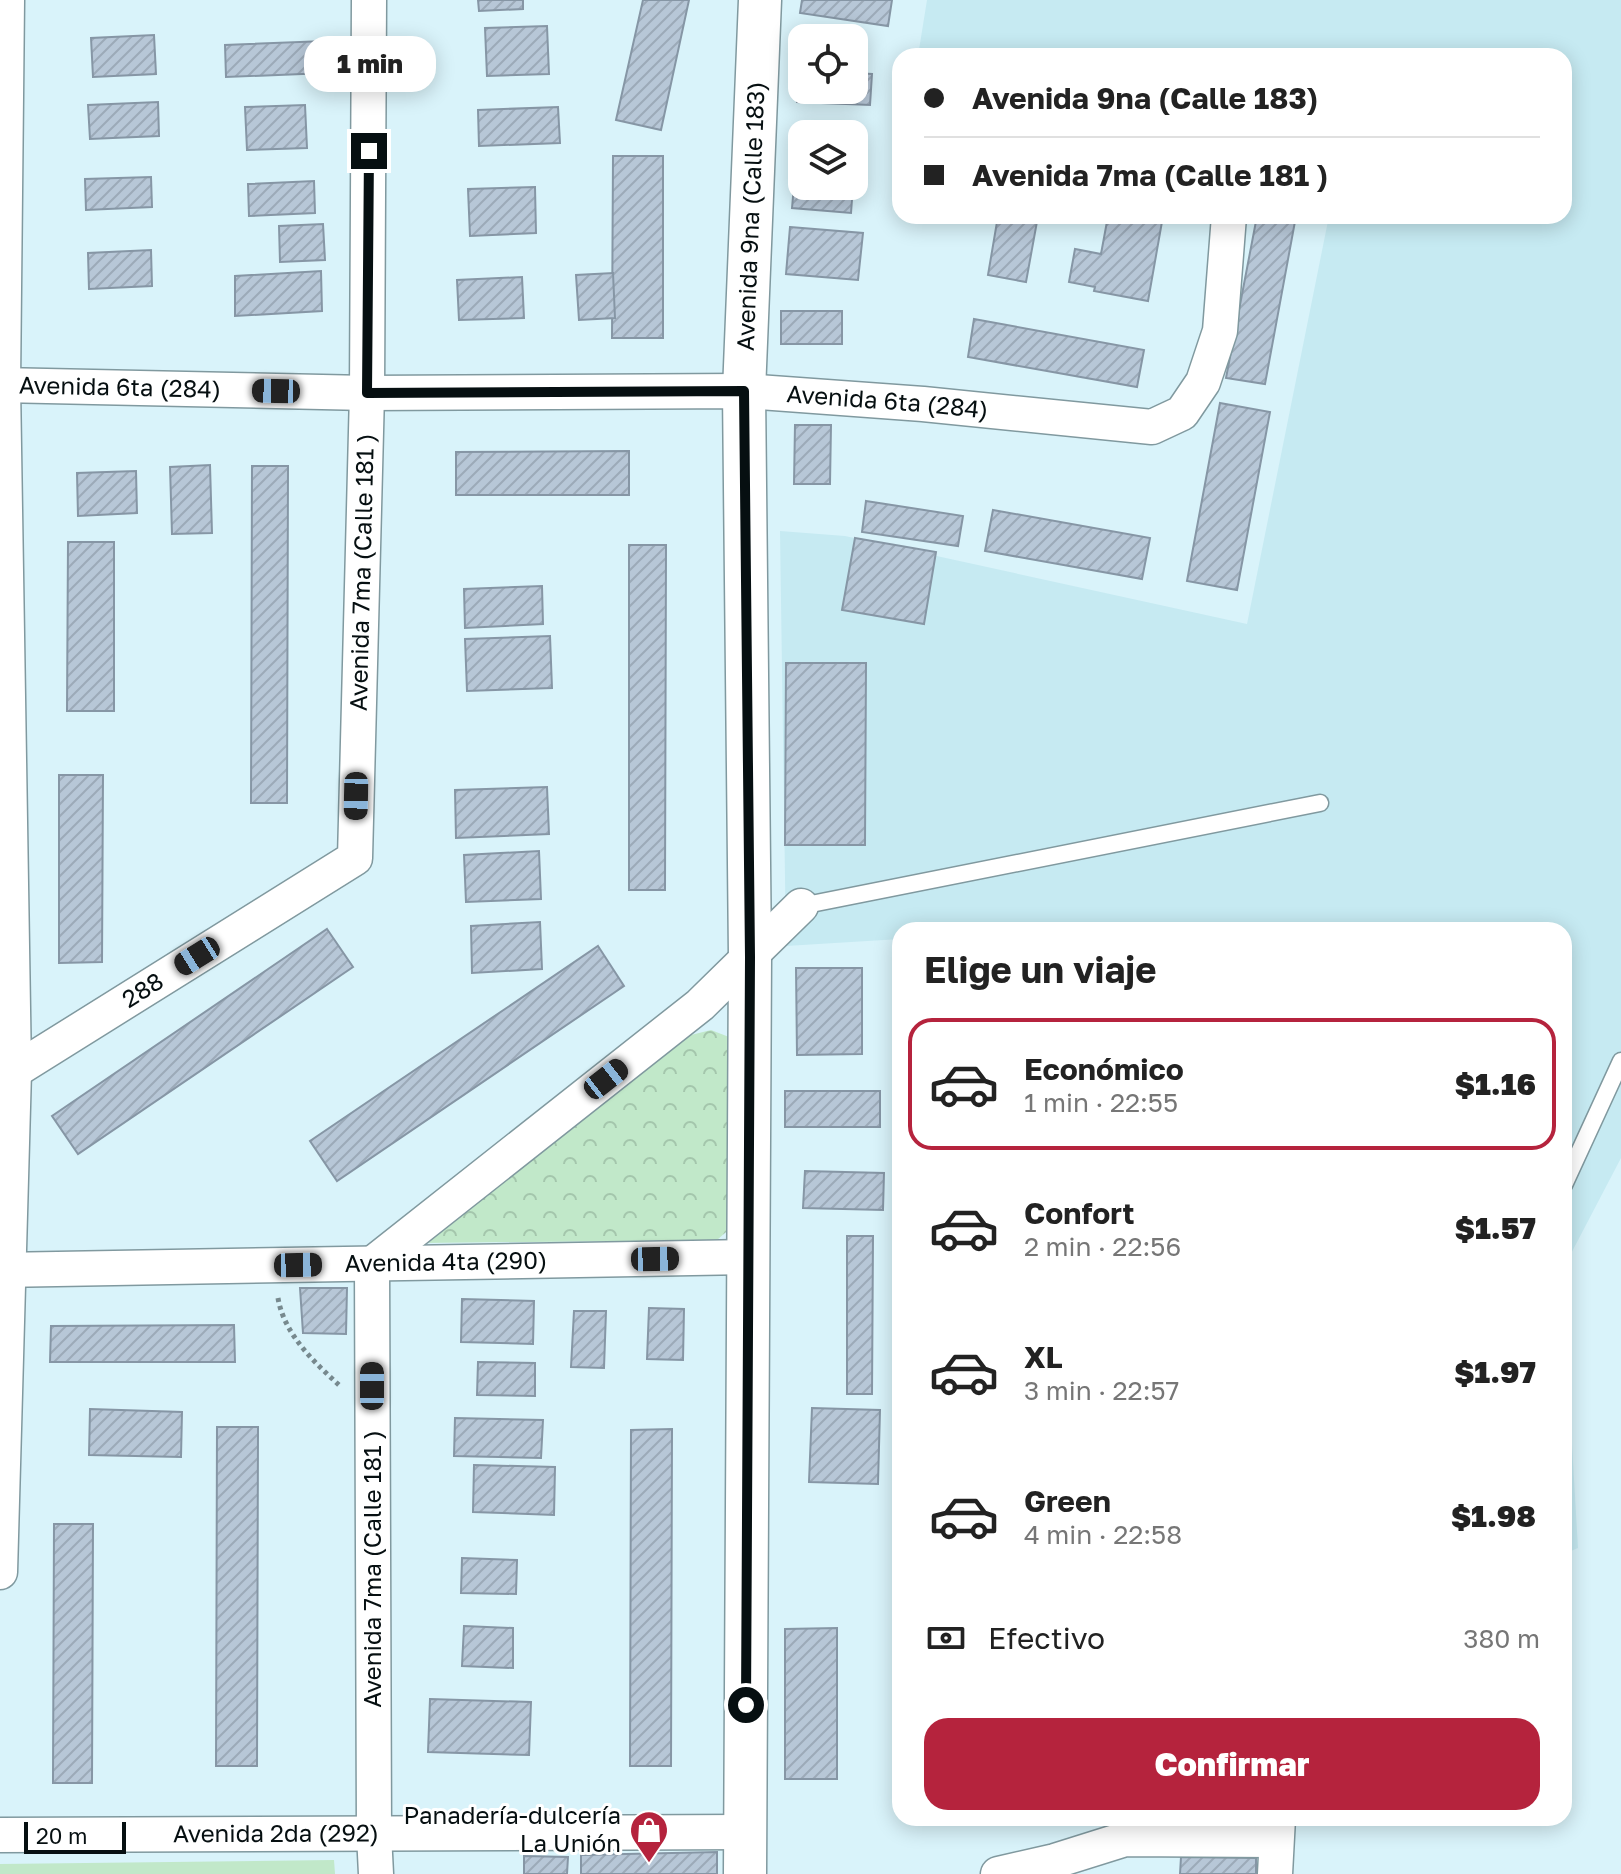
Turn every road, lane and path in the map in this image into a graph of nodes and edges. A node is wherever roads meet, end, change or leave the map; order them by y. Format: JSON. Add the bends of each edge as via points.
{"nodes":[{"id":1,"x":7,"y":0,"type":"edge"},
{"id":2,"x":369,"y":0,"type":"edge"},
{"id":3,"x":760,"y":0,"type":"edge"},
{"id":4,"x":1228,"y":224,"type":"edge"},
{"id":5,"x":2,"y":385,"type":"edge"},
{"id":6,"x":744,"y":391,"type":"junction"},
{"id":7,"x":367,"y":393,"type":"junction"},
{"id":8,"x":1320,"y":803,"type":"dead end"},
{"id":9,"x":355,"y":858,"type":"joint"},
{"id":10,"x":801,"y":906,"type":"joint"},
{"id":11,"x":750,"y":957,"type":"junction"},
{"id":12,"x":1621,"y":1061,"type":"edge"},
{"id":13,"x":7,"y":1072,"type":"edge"},
{"id":14,"x":1572,"y":1168,"type":"edge"},
{"id":15,"x":749,"y":1257,"type":"junction"},
{"id":16,"x":372,"y":1264,"type":"junction"},
{"id":17,"x":273,"y":1265,"type":"junction"},
{"id":18,"x":4,"y":1270,"type":"edge"},
{"id":19,"x":372,"y":1417,"type":"junction"},
{"id":20,"x":0,"y":1572,"type":"edge"},
{"id":21,"x":1276,"y":1829,"type":"edge"},
{"id":22,"x":745,"y":1832,"type":"junction"},
{"id":23,"x":374,"y":1834,"type":"junction"},
{"id":24,"x":0,"y":1835,"type":"edge"},
{"id":25,"x":1055,"y":1867,"type":"edge"},
{"id":26,"x":376,"y":1874,"type":"edge"},
{"id":27,"x":745,"y":1874,"type":"edge"},
{"id":28,"x":998,"y":1874,"type":"edge"},
{"id":29,"x":1275,"y":1874,"type":"edge"}],
"edges":[{"from":1,"to":5,"type":"street"},
{"from":2,"to":7,"type":"street","name":"Avenida 7ma (Calle 181 )"},
{"from":3,"to":6,"type":"street","name":"Avenida 9na (Calle 183)"},
{"from":4,"to":6,"type":"street","name":"Avenida 6ta (284)","via":[[1220,331],[1203,382],[1182,413],[1152,427]]},
{"from":5,"to":7,"type":"street","name":"Avenida 6ta (284)"},
{"from":5,"to":13,"type":"street"},
{"from":6,"to":7,"type":"street","name":"Avenida 6ta (284)"},
{"from":6,"to":11,"type":"street","name":"Avenida 9na (Calle 183)"},
{"from":7,"to":9,"type":"street","name":"Avenida 7ma (Calle 181 )"},
{"from":8,"to":10,"type":"lane"},
{"from":9,"to":13,"type":"street","name":"288"},
{"from":10,"to":11,"type":"street"},
{"from":11,"to":15,"type":"street","name":"Avenida 9na (Calle 183)"},
{"from":11,"to":16,"type":"street","via":[[700,1005]]},
{"from":12,"to":14,"type":"lane"},
{"from":13,"to":18,"type":"street"},
{"from":15,"to":16,"type":"street","name":"Avenida 4ta (290)"},
{"from":15,"to":22,"type":"street","name":"Avenida 9na (Calle 183)"},
{"from":16,"to":17,"type":"street","name":"Avenida 4ta (290)"},
{"from":16,"to":19,"type":"street","name":"Avenida 7ma (Calle 181 )"},
{"from":17,"to":18,"type":"street","name":"Avenida 4ta (290)"},
{"from":17,"to":19,"type":"path","via":[[281,1316],[312,1360]]},
{"from":18,"to":20,"type":"street"},
{"from":19,"to":23,"type":"street","name":"Avenida 7ma (Calle 181 )"},
{"from":21,"to":25,"type":"street","via":[[1125,1839]]},
{"from":21,"to":29,"type":"street"},
{"from":22,"to":23,"type":"street","name":"Avenida 2da (292)"},
{"from":22,"to":27,"type":"street","name":"Avenida 9na (Calle 183)"},
{"from":23,"to":24,"type":"street","name":"Avenida 2da (292)"},
{"from":23,"to":26,"type":"street","name":"Avenida 7ma (Calle 181 )"},
{"from":25,"to":28,"type":"street"}]}
